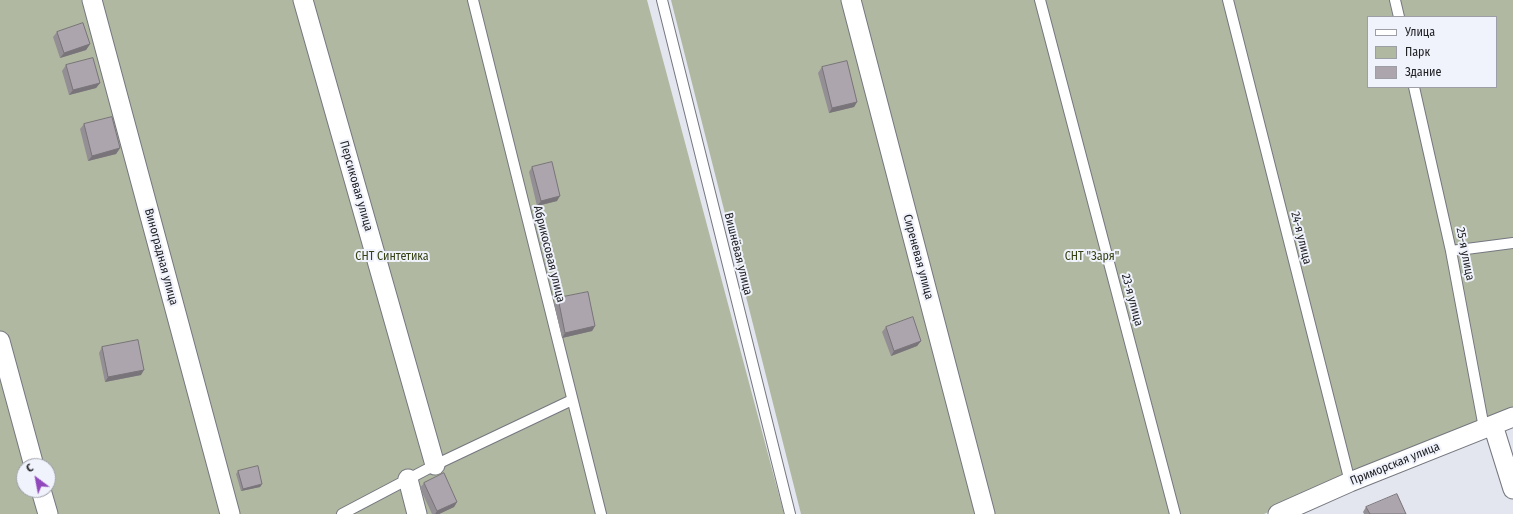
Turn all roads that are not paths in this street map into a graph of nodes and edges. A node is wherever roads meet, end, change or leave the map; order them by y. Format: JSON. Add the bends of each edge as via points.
{"nodes":[{"id":1,"x":92,"y":0,"type":"edge"},
{"id":2,"x":303,"y":0,"type":"edge"},
{"id":3,"x":472,"y":0,"type":"edge"},
{"id":4,"x":662,"y":0,"type":"edge"},
{"id":5,"x":851,"y":0,"type":"edge"},
{"id":6,"x":1040,"y":0,"type":"edge"},
{"id":7,"x":1228,"y":0,"type":"edge"},
{"id":8,"x":1395,"y":0,"type":"edge"},
{"id":9,"x":1399,"y":16,"type":"edge"},
{"id":10,"x":1414,"y":88,"type":"edge"},
{"id":11,"x":1513,"y":243,"type":"edge"},
{"id":12,"x":1451,"y":251,"type":"junction"},
{"id":13,"x":0,"y":341,"type":"edge"},
{"id":14,"x":572,"y":400,"type":"junction"},
{"id":15,"x":1513,"y":417,"type":"edge"},
{"id":16,"x":1489,"y":426,"type":"junction"},
{"id":17,"x":32,"y":458,"type":"edge"},
{"id":18,"x":435,"y":465,"type":"junction"},
{"id":19,"x":408,"y":479,"type":"junction"},
{"id":20,"x":1350,"y":482,"type":"junction"},
{"id":21,"x":1513,"y":489,"type":"edge"},
{"id":22,"x":43,"y":498,"type":"edge"},
{"id":23,"x":48,"y":514,"type":"edge"},
{"id":24,"x":230,"y":514,"type":"edge"},
{"id":25,"x":342,"y":514,"type":"edge"},
{"id":26,"x":417,"y":514,"type":"edge"},
{"id":27,"x":601,"y":514,"type":"edge"},
{"id":28,"x":790,"y":514,"type":"edge"},
{"id":29,"x":985,"y":514,"type":"edge"},
{"id":30,"x":1175,"y":514,"type":"edge"},
{"id":31,"x":1278,"y":514,"type":"edge"}],
"edges":[{"from":1,"to":24,"type":"street","name":"Виноградная улица"},
{"from":2,"to":18,"type":"street","name":"Персиковая улица"},
{"from":3,"to":14,"type":"lane","name":"Абрикосовая улица"},
{"from":4,"to":28,"type":"lane","name":"Вишнёвая улица"},
{"from":5,"to":29,"type":"street","name":"Сиреневая улица"},
{"from":6,"to":30,"type":"lane","name":"23-я улица"},
{"from":7,"to":20,"type":"lane","name":"24-я улица"},
{"from":8,"to":9,"type":"lane"},
{"from":10,"to":12,"type":"lane","name":"25-я улица"},
{"from":11,"to":12,"type":"lane"},
{"from":12,"to":16,"type":"lane","name":"25-я улица"},
{"from":13,"to":17,"type":"street"},
{"from":14,"to":18,"type":"lane"},
{"from":14,"to":27,"type":"lane","name":"Абрикосовая улица"},
{"from":15,"to":16,"type":"street","name":"Приморская улица"},
{"from":16,"to":20,"type":"street","name":"Приморская улица"},
{"from":16,"to":21,"type":"street"},
{"from":18,"to":19,"type":"lane"},
{"from":19,"to":25,"type":"lane"},
{"from":19,"to":26,"type":"street"},
{"from":20,"to":31,"type":"street","name":"Приморская улица"},
{"from":22,"to":23,"type":"street"}]}
